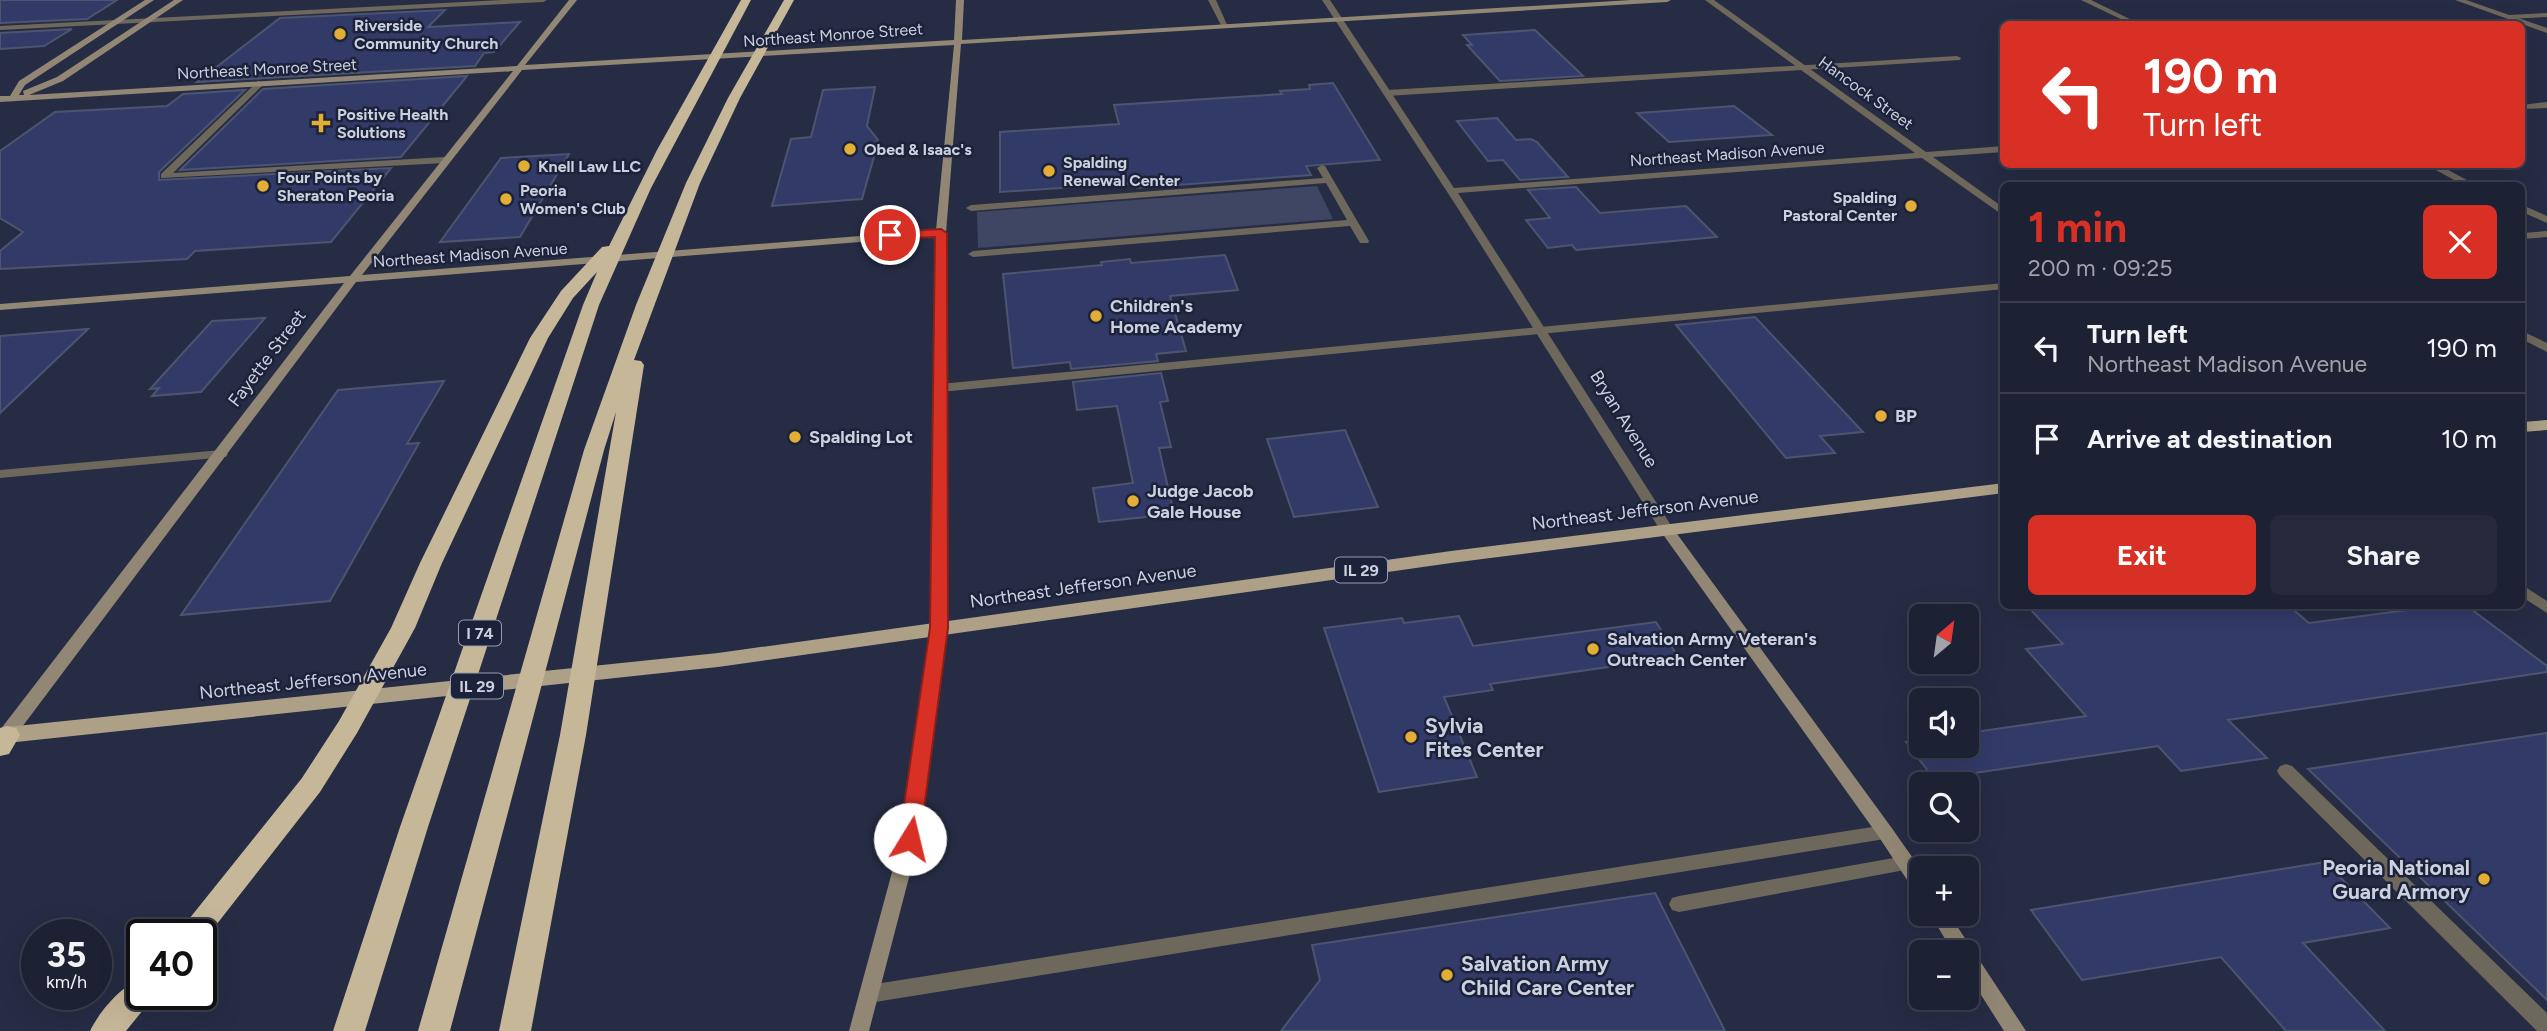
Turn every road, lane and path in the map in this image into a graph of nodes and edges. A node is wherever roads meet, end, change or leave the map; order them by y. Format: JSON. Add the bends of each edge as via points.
{"nodes":[{"id":1,"x":150,"y":0,"type":"edge"},
{"id":2,"x":179,"y":0,"type":"edge"},
{"id":3,"x":542,"y":0,"type":"edge"},
{"id":4,"x":573,"y":0,"type":"edge"},
{"id":5,"x":746,"y":0,"type":"edge"},
{"id":6,"x":789,"y":0,"type":"edge"},
{"id":7,"x":960,"y":0,"type":"edge"},
{"id":8,"x":1212,"y":0,"type":"edge"},
{"id":9,"x":1326,"y":0,"type":"edge"},
{"id":10,"x":1667,"y":0,"type":"edge"},
{"id":11,"x":1709,"y":0,"type":"edge"},
{"id":12,"x":2085,"y":0,"type":"edge"},
{"id":13,"x":2459,"y":0,"type":"edge"},
{"id":14,"x":2547,"y":15,"type":"edge"},
{"id":15,"x":2509,"y":17,"type":"junction"},
{"id":16,"x":1338,"y":19,"type":"junction"},
{"id":17,"x":149,"y":20,"type":"junction"},
{"id":18,"x":2130,"y":21,"type":"edge"},
{"id":19,"x":2520,"y":21,"type":"edge"},
{"id":20,"x":117,"y":22,"type":"junction"},
{"id":21,"x":2525,"y":23,"type":"edge"},
{"id":22,"x":1225,"y":25,"type":"junction"},
{"id":23,"x":0,"y":28,"type":"edge"},
{"id":24,"x":2547,"y":31,"type":"edge"},
{"id":25,"x":957,"y":41,"type":"junction"},
{"id":26,"x":1957,"y":58,"type":"dead end"},
{"id":27,"x":517,"y":68,"type":"junction"},
{"id":28,"x":1802,"y":68,"type":"junction"},
{"id":29,"x":261,"y":83,"type":"junction"},
{"id":30,"x":1387,"y":93,"type":"junction"},
{"id":31,"x":13,"y":98,"type":"junction"},
{"id":32,"x":0,"y":99,"type":"edge"},
{"id":33,"x":2525,"y":105,"type":"edge"},
{"id":34,"x":2547,"y":105,"type":"edge"},
{"id":35,"x":0,"y":107,"type":"edge"},
{"id":36,"x":2000,"y":149,"type":"edge"},
{"id":37,"x":1923,"y":155,"type":"junction"},
{"id":38,"x":445,"y":160,"type":"junction"},
{"id":39,"x":1322,"y":168,"type":"dead end"},
{"id":40,"x":2437,"y":168,"type":"edge"},
{"id":41,"x":1329,"y":180,"type":"junction"},
{"id":42,"x":2466,"y":182,"type":"edge"},
{"id":43,"x":1452,"y":191,"type":"junction"},
{"id":44,"x":971,"y":208,"type":"dead end"},
{"id":45,"x":2525,"y":209,"type":"edge"},
{"id":46,"x":2000,"y":210,"type":"edge"},
{"id":47,"x":2547,"y":220,"type":"edge"},
{"id":48,"x":1353,"y":223,"type":"junction"},
{"id":49,"x":941,"y":233,"type":"junction"},
{"id":50,"x":2547,"y":234,"type":"edge"},
{"id":51,"x":2525,"y":236,"type":"edge"},
{"id":52,"x":618,"y":238,"type":"junction"},
{"id":53,"x":1364,"y":241,"type":"dead end"},
{"id":54,"x":973,"y":254,"type":"dead end"},
{"id":55,"x":354,"y":279,"type":"junction"},
{"id":56,"x":2000,"y":286,"type":"edge"},
{"id":57,"x":650,"y":289,"type":"junction"},
{"id":58,"x":0,"y":307,"type":"edge"},
{"id":59,"x":1541,"y":331,"type":"junction"},
{"id":60,"x":2525,"y":336,"type":"edge"},
{"id":61,"x":2547,"y":348,"type":"edge"},
{"id":62,"x":940,"y":388,"type":"junction"},
{"id":63,"x":2547,"y":425,"type":"edge"},
{"id":64,"x":2525,"y":427,"type":"edge"},
{"id":65,"x":221,"y":454,"type":"junction"},
{"id":66,"x":0,"y":474,"type":"edge"},
{"id":67,"x":2000,"y":488,"type":"edge"},
{"id":68,"x":1667,"y":530,"type":"junction"},
{"id":69,"x":2525,"y":592,"type":"edge"},
{"id":70,"x":2547,"y":608,"type":"edge"},
{"id":71,"x":939,"y":628,"type":"junction"},
{"id":72,"x":2,"y":741,"type":"edge"},
{"id":73,"x":2286,"y":771,"type":"dead end"},
{"id":74,"x":1885,"y":832,"type":"junction"},
{"id":75,"x":1905,"y":863,"type":"junction"},
{"id":76,"x":1909,"y":869,"type":"edge"},
{"id":77,"x":1679,"y":904,"type":"dead end"},
{"id":78,"x":204,"y":919,"type":"edge"},
{"id":79,"x":1979,"y":974,"type":"edge"},
{"id":80,"x":869,"y":994,"type":"junction"},
{"id":81,"x":126,"y":1009,"type":"edge"},
{"id":82,"x":2547,"y":1027,"type":"edge"},
{"id":83,"x":106,"y":1031,"type":"edge"},
{"id":84,"x":349,"y":1031,"type":"edge"},
{"id":85,"x":434,"y":1031,"type":"edge"},
{"id":86,"x":515,"y":1031,"type":"edge"},
{"id":87,"x":859,"y":1031,"type":"edge"},
{"id":88,"x":2016,"y":1031,"type":"edge"}],
"edges":[{"from":1,"to":20,"type":"street"},
{"from":2,"to":17,"type":"street"},
{"from":3,"to":17,"type":"street"},
{"from":4,"to":27,"type":"street","name":"Fayette Street"},
{"from":5,"to":52,"type":"highway","number":"I 74"},
{"from":6,"to":57,"type":"highway","via":[[693,183]]},
{"from":7,"to":25,"type":"street"},
{"from":8,"to":22,"type":"street"},
{"from":9,"to":16,"type":"street","name":"Bryan Avenue"},
{"from":10,"to":16,"type":"street","name":"Northeast Monroe Street"},
{"from":11,"to":28,"type":"street","name":"Hancock Street"},
{"from":12,"to":18,"type":"street"},
{"from":13,"to":15,"type":"street"},
{"from":14,"to":15,"type":"street"},
{"from":15,"to":19,"type":"street"},
{"from":16,"to":22,"type":"street","name":"Northeast Monroe Street"},
{"from":16,"to":30,"type":"street","name":"Bryan Avenue"},
{"from":17,"to":20,"type":"street"},
{"from":17,"to":31,"type":"street","via":[[60,79]]},
{"from":20,"to":23,"type":"street"},
{"from":20,"to":31,"type":"street","via":[[22,83]]},
{"from":21,"to":24,"type":"street"},
{"from":22,"to":25,"type":"street","name":"Northeast Monroe Street"},
{"from":25,"to":27,"type":"street","name":"Northeast Monroe Street"},
{"from":25,"to":49,"type":"street"},
{"from":26,"to":28,"type":"street"},
{"from":27,"to":29,"type":"street","name":"Northeast Monroe Street"},
{"from":27,"to":38,"type":"street","name":"Fayette Street"},
{"from":28,"to":30,"type":"street"},
{"from":28,"to":37,"type":"street","name":"Hancock Street"},
{"from":29,"to":31,"type":"street","name":"Northeast Monroe Street"},
{"from":29,"to":38,"type":"street","via":[[164,176]]},
{"from":30,"to":43,"type":"street","name":"Bryan Avenue"},
{"from":31,"to":32,"type":"street","name":"Northeast Monroe Street"},
{"from":31,"to":35,"type":"street"},
{"from":33,"to":34,"type":"street"},
{"from":36,"to":37,"type":"street","name":"Northeast Madison Avenue"},
{"from":37,"to":43,"type":"street","name":"Northeast Madison Avenue"},
{"from":37,"to":46,"type":"street","name":"Hancock Street"},
{"from":38,"to":55,"type":"street","name":"Fayette Street"},
{"from":39,"to":41,"type":"street"},
{"from":40,"to":42,"type":"street"},
{"from":41,"to":44,"type":"street"},
{"from":41,"to":48,"type":"street"},
{"from":43,"to":59,"type":"street","name":"Bryan Avenue"},
{"from":45,"to":47,"type":"street"},
{"from":48,"to":53,"type":"street"},
{"from":48,"to":54,"type":"street"},
{"from":49,"to":55,"type":"street","name":"Northeast Madison Avenue"},
{"from":49,"to":62,"type":"street"},
{"from":50,"to":51,"type":"street"},
{"from":52,"to":78,"type":"highway","via":[[567,295],[539,338],[403,628],[348,727],[311,785]]},
{"from":52,"to":84,"type":"highway","number":"I 74","via":[[539,456]]},
{"from":55,"to":58,"type":"street","name":"Northeast Madison Avenue"},
{"from":55,"to":65,"type":"street","name":"Fayette Street"},
{"from":56,"to":59,"type":"street"},
{"from":57,"to":85,"type":"highway","via":[[594,450]]},
{"from":57,"to":86,"type":"highway","via":[[573,735]]},
{"from":59,"to":62,"type":"street"},
{"from":59,"to":68,"type":"street","name":"Bryan Avenue"},
{"from":60,"to":61,"type":"street"},
{"from":62,"to":71,"type":"street"},
{"from":63,"to":64,"type":"main road"},
{"from":65,"to":66,"type":"street"},
{"from":65,"to":72,"type":"street","name":"Fayette Street"},
{"from":67,"to":68,"type":"main road","name":"Northeast Jefferson Avenue","number":"IL 29"},
{"from":68,"to":71,"type":"main road","name":"Northeast Jefferson Avenue","number":"IL 29"},
{"from":68,"to":74,"type":"street","name":"Bryan Avenue"},
{"from":69,"to":70,"type":"street"},
{"from":71,"to":72,"type":"main road","name":"Northeast Jefferson Avenue","number":"IL 29","via":[[718,660]]},
{"from":71,"to":80,"type":"street","via":[[910,839]]},
{"from":73,"to":82,"type":"street"},
{"from":74,"to":75,"type":"street","name":"Bryan Avenue"},
{"from":74,"to":80,"type":"street"},
{"from":75,"to":76,"type":"street","name":"Bryan Avenue"},
{"from":75,"to":77,"type":"street"},
{"from":79,"to":88,"type":"street"},
{"from":80,"to":87,"type":"street"},
{"from":81,"to":83,"type":"highway"}]}
